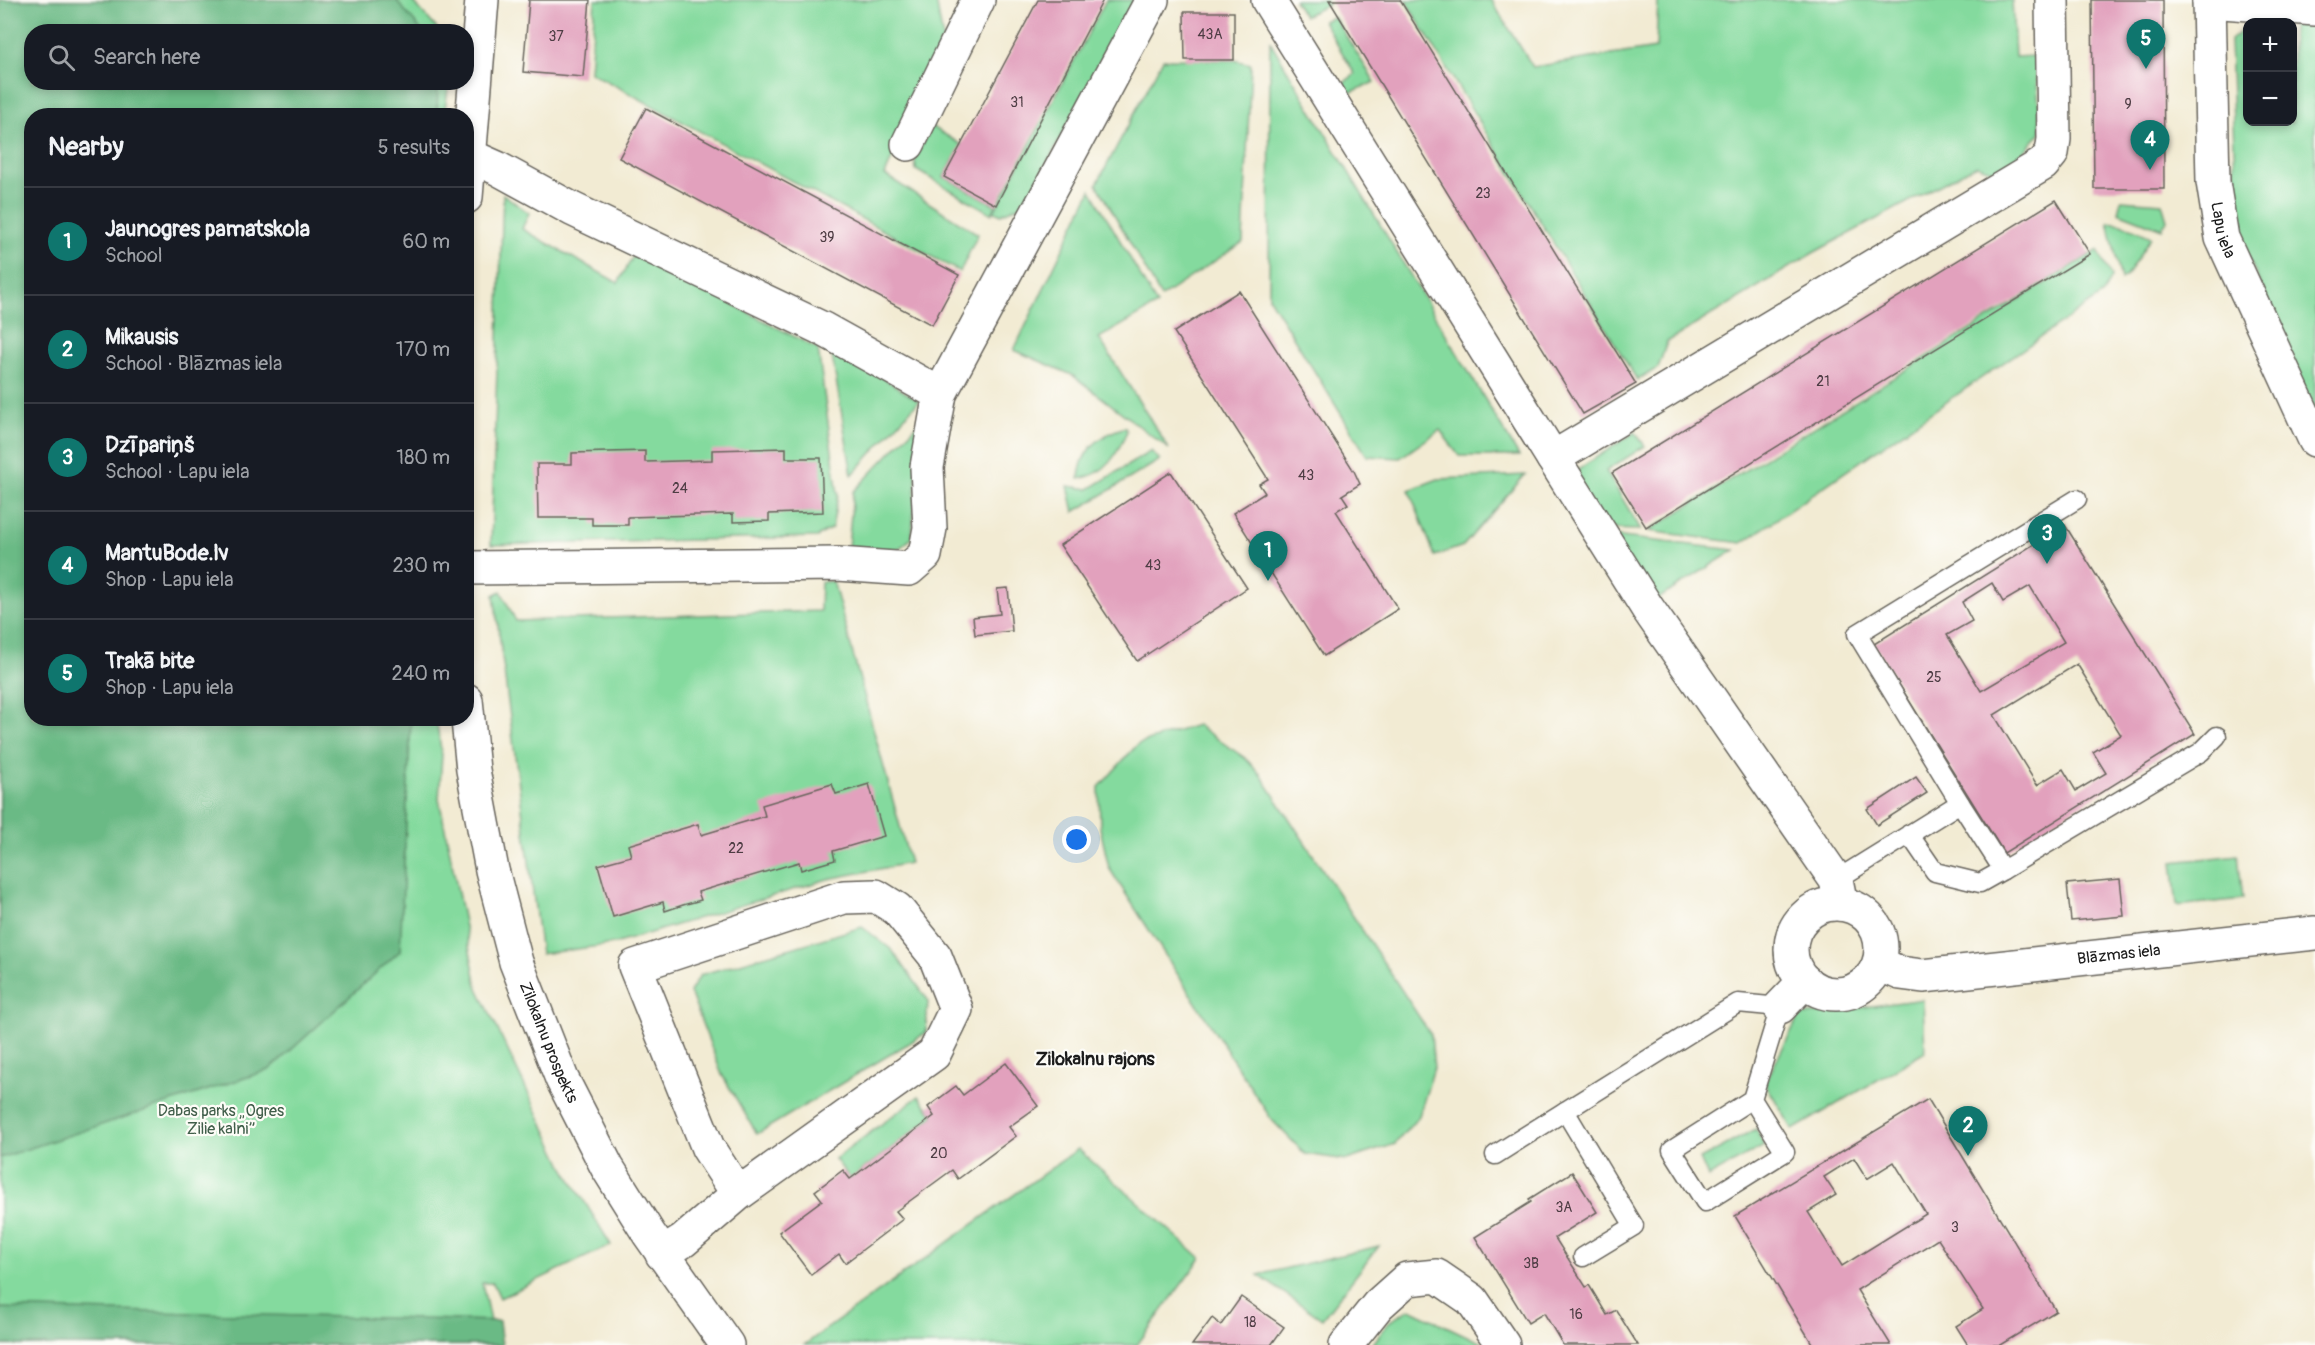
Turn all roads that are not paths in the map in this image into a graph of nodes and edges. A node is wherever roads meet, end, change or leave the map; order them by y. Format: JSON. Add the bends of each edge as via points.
{"nodes":[{"id":1,"x":482,"y":0,"type":"edge"},
{"id":2,"x":978,"y":0,"type":"edge"},
{"id":3,"x":1152,"y":0,"type":"edge"},
{"id":4,"x":1268,"y":0,"type":"edge"},
{"id":5,"x":2052,"y":0,"type":"edge"},
{"id":6,"x":2209,"y":1,"type":"edge"},
{"id":7,"x":2315,"y":9,"type":"edge"},
{"id":8,"x":474,"y":108,"type":"edge"},
{"id":9,"x":908,"y":144,"type":"dead end"},
{"id":10,"x":474,"y":158,"type":"edge"},
{"id":11,"x":940,"y":394,"type":"junction"},
{"id":12,"x":2315,"y":440,"type":"edge"},
{"id":13,"x":1553,"y":458,"type":"junction"},
{"id":14,"x":2077,"y":499,"type":"dead end"},
{"id":15,"x":474,"y":568,"type":"edge"},
{"id":16,"x":469,"y":726,"type":"edge"},
{"id":17,"x":2217,"y":736,"type":"dead end"},
{"id":18,"x":1960,"y":803,"type":"junction"},
{"id":19,"x":1909,"y":834,"type":"junction"},
{"id":20,"x":2003,"y":870,"type":"junction"},
{"id":21,"x":1838,"y":892,"type":"junction"},
{"id":22,"x":2315,"y":933,"type":"edge"},
{"id":23,"x":1880,"y":964,"type":"junction"},
{"id":24,"x":1805,"y":981,"type":"junction"},
{"id":25,"x":1780,"y":1007,"type":"junction"},
{"id":26,"x":1752,"y":1099,"type":"junction"},
{"id":27,"x":1565,"y":1111,"type":"junction"},
{"id":28,"x":1495,"y":1155,"type":"dead end"},
{"id":29,"x":738,"y":1194,"type":"junction"},
{"id":30,"x":662,"y":1254,"type":"junction"},
{"id":31,"x":1583,"y":1257,"type":"dead end"},
{"id":32,"x":728,"y":1345,"type":"edge"},
{"id":33,"x":1346,"y":1345,"type":"edge"},
{"id":34,"x":1503,"y":1345,"type":"edge"}],
"edges":[{"from":1,"to":8,"type":"street"},
{"from":2,"to":9,"type":"street"},
{"from":3,"to":11,"type":"street"},
{"from":4,"to":13,"type":"street"},
{"from":5,"to":13,"type":"street","via":[[2054,140],[2052,153],[2043,164]]},
{"from":6,"to":7,"type":"street"},
{"from":6,"to":12,"type":"street","name":"Lapu iela","via":[[2213,182],[2222,238]]},
{"from":10,"to":11,"type":"street","via":[[822,329]]},
{"from":11,"to":15,"type":"street","via":[[927,467],[930,528],[925,555],[909,569],[838,564]]},
{"from":13,"to":21,"type":"street","via":[[1648,609]]},
{"from":14,"to":18,"type":"lane","via":[[1857,634]]},
{"from":16,"to":30,"type":"street","name":"Zilokalnu prospekts","via":[[492,870],[516,962],[562,1079],[607,1167]]},
{"from":17,"to":20,"type":"lane","via":[[2201,752]]},
{"from":18,"to":19,"type":"lane"},
{"from":18,"to":20,"type":"lane"},
{"from":19,"to":20,"type":"lane","via":[[1935,872],[1980,883]]},
{"from":19,"to":21,"type":"lane"},
{"from":21,"to":23,"type":"street","via":[[1876,928]]},
{"from":21,"to":24,"type":"street","via":[[1827,905],[1803,918],[1796,928],[1790,951],[1798,974]]},
{"from":22,"to":23,"type":"street","name":"Blāzmas iela","via":[[1923,976],[1900,974]]},
{"from":23,"to":24,"type":"street","via":[[1862,986],[1849,992],[1819,991]]},
{"from":24,"to":25,"type":"street"},
{"from":25,"to":26,"type":"lane"},
{"from":25,"to":27,"type":"lane","via":[[1738,1003]]},
{"from":26,"to":26,"type":"lane","via":[[1785,1152],[1705,1202],[1672,1150]]},
{"from":27,"to":28,"type":"lane"},
{"from":27,"to":31,"type":"lane","via":[[1634,1226]]},
{"from":29,"to":29,"type":"street","via":[[708,1148],[635,966],[844,897],[876,896],[897,909],[935,956],[956,1009],[934,1054]]},
{"from":29,"to":30,"type":"street"},
{"from":30,"to":32,"type":"street","name":"Zilokalnu prospekts"},
{"from":33,"to":34,"type":"street","via":[[1378,1305],[1407,1279],[1437,1276],[1472,1300]]}]}
